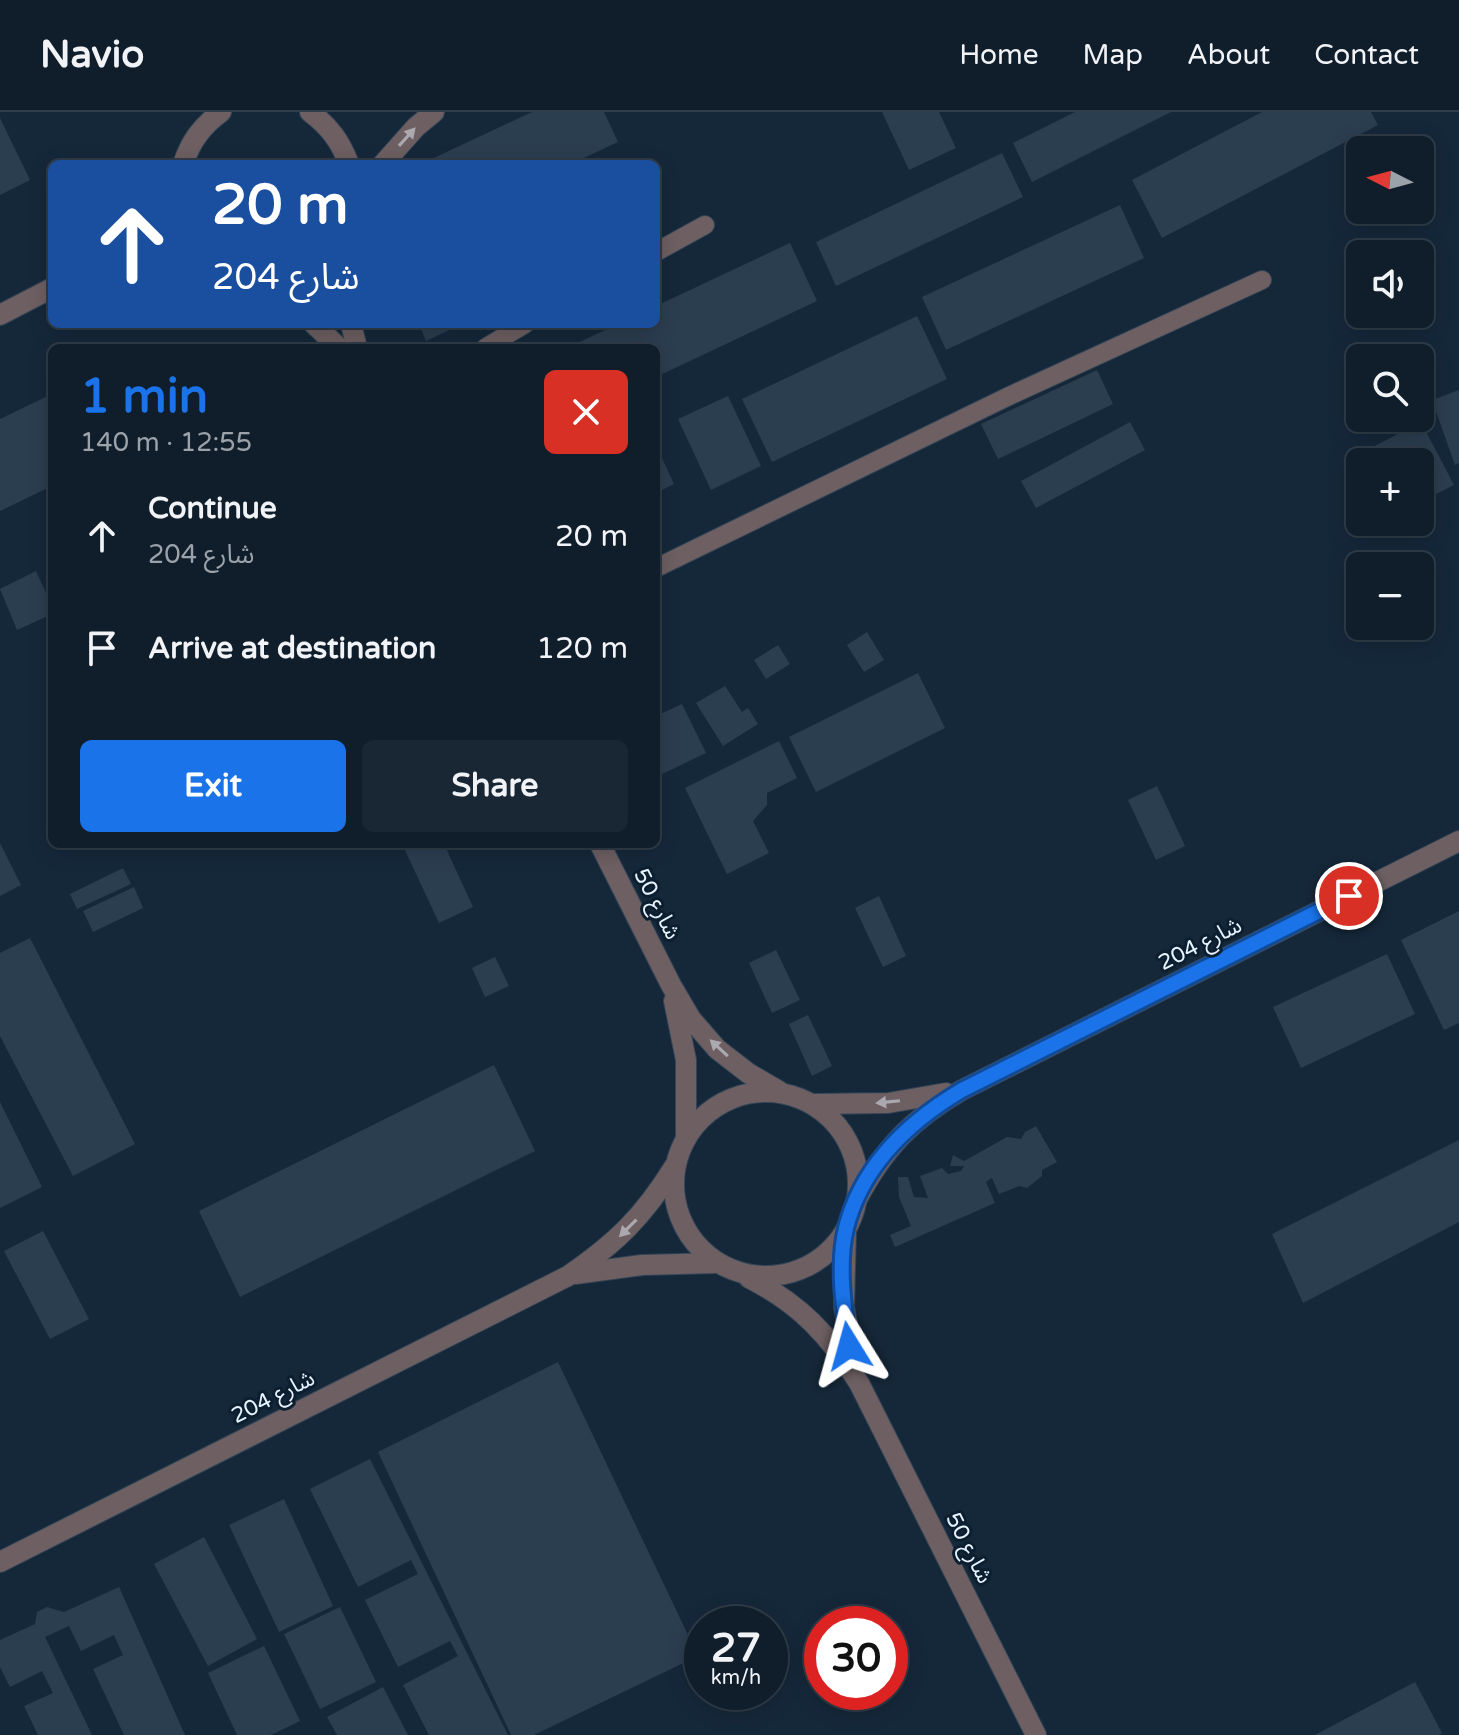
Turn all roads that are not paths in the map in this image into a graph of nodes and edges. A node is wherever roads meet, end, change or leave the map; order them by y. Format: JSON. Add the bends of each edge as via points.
{"nodes":[{"id":1,"x":191,"y":112,"type":"edge"},
{"id":2,"x":221,"y":112,"type":"edge"},
{"id":3,"x":310,"y":112,"type":"edge"},
{"id":4,"x":434,"y":112,"type":"edge"},
{"id":5,"x":191,"y":142,"type":"junction"},
{"id":6,"x":184,"y":160,"type":"edge"},
{"id":7,"x":347,"y":160,"type":"edge"},
{"id":8,"x":387,"y":160,"type":"edge"},
{"id":9,"x":705,"y":225,"type":"dead end"},
{"id":10,"x":660,"y":250,"type":"edge"},
{"id":11,"x":1262,"y":280,"type":"dead end"},
{"id":12,"x":48,"y":290,"type":"edge"},
{"id":13,"x":0,"y":315,"type":"edge"},
{"id":14,"x":318,"y":328,"type":"edge"},
{"id":15,"x":518,"y":328,"type":"edge"},
{"id":16,"x":335,"y":344,"type":"edge"},
{"id":17,"x":492,"y":344,"type":"edge"},
{"id":18,"x":660,"y":566,"type":"edge"},
{"id":19,"x":1459,"y":841,"type":"edge"},
{"id":20,"x":602,"y":848,"type":"edge"},
{"id":21,"x":671,"y":985,"type":"junction"},
{"id":22,"x":962,"y":1090,"type":"junction"},
{"id":23,"x":782,"y":1093,"type":"junction"},
{"id":24,"x":814,"y":1104,"type":"junction"},
{"id":25,"x":686,"y":1135,"type":"junction"},
{"id":26,"x":674,"y":1167,"type":"junction"},
{"id":27,"x":856,"y":1201,"type":"junction"},
{"id":28,"x":846,"y":1230,"type":"junction"},
{"id":29,"x":717,"y":1263,"type":"junction"},
{"id":30,"x":738,"y":1272,"type":"junction"},
{"id":31,"x":568,"y":1276,"type":"junction"},
{"id":32,"x":859,"y":1383,"type":"junction"},
{"id":33,"x":0,"y":1562,"type":"edge"},
{"id":34,"x":1036,"y":1735,"type":"edge"}],
"edges":[{"from":1,"to":5,"type":"street"},
{"from":2,"to":5,"type":"street"},
{"from":3,"to":7,"type":"street","via":[[326,124]]},
{"from":8,"to":4,"type":"street","one_way":true},
{"from":5,"to":6,"type":"street"},
{"from":9,"to":10,"type":"lane"},
{"from":11,"to":18,"type":"lane"},
{"from":12,"to":13,"type":"street"},
{"from":14,"to":16,"type":"street"},
{"from":15,"to":17,"type":"lane"},
{"from":19,"to":22,"type":"street","name":"شارع 204"},
{"from":20,"to":21,"type":"street","name":"شارع 50"},
{"from":23,"to":21,"type":"street","name":"شارع 50","one_way":true,"via":[[717,1049]]},
{"from":21,"to":25,"type":"street","name":"شارع 50","via":[[686,1060]]},
{"from":22,"to":24,"type":"street","name":"شارع 204","one_way":true,"via":[[888,1103]]},
{"from":22,"to":27,"type":"street","name":"شارع 204","via":[[899,1136],[874,1166]]},
{"from":23,"to":24,"type":"street"},
{"from":23,"to":25,"type":"street","via":[[728,1099],[704,1114]]},
{"from":24,"to":27,"type":"street","via":[[850,1146],[857,1173]]},
{"from":25,"to":26,"type":"street"},
{"from":26,"to":29,"type":"street","via":[[675,1204],[690,1238]]},
{"from":26,"to":31,"type":"street","name":"شارع 204","one_way":true,"via":[[628,1229]]},
{"from":27,"to":28,"type":"street"},
{"from":28,"to":30,"type":"street","via":[[826,1254],[799,1270],[769,1277]]},
{"from":28,"to":32,"type":"street","name":"شارع 50","via":[[844,1307]]},
{"from":29,"to":30,"type":"street"},
{"from":29,"to":31,"type":"street","name":"شارع 204","via":[[642,1265]]},
{"from":30,"to":32,"type":"street","name":"شارع 50","via":[[775,1291],[808,1317],[837,1347]]},
{"from":31,"to":33,"type":"street","name":"شارع 204"},
{"from":32,"to":34,"type":"street","name":"شارع 50"}]}
